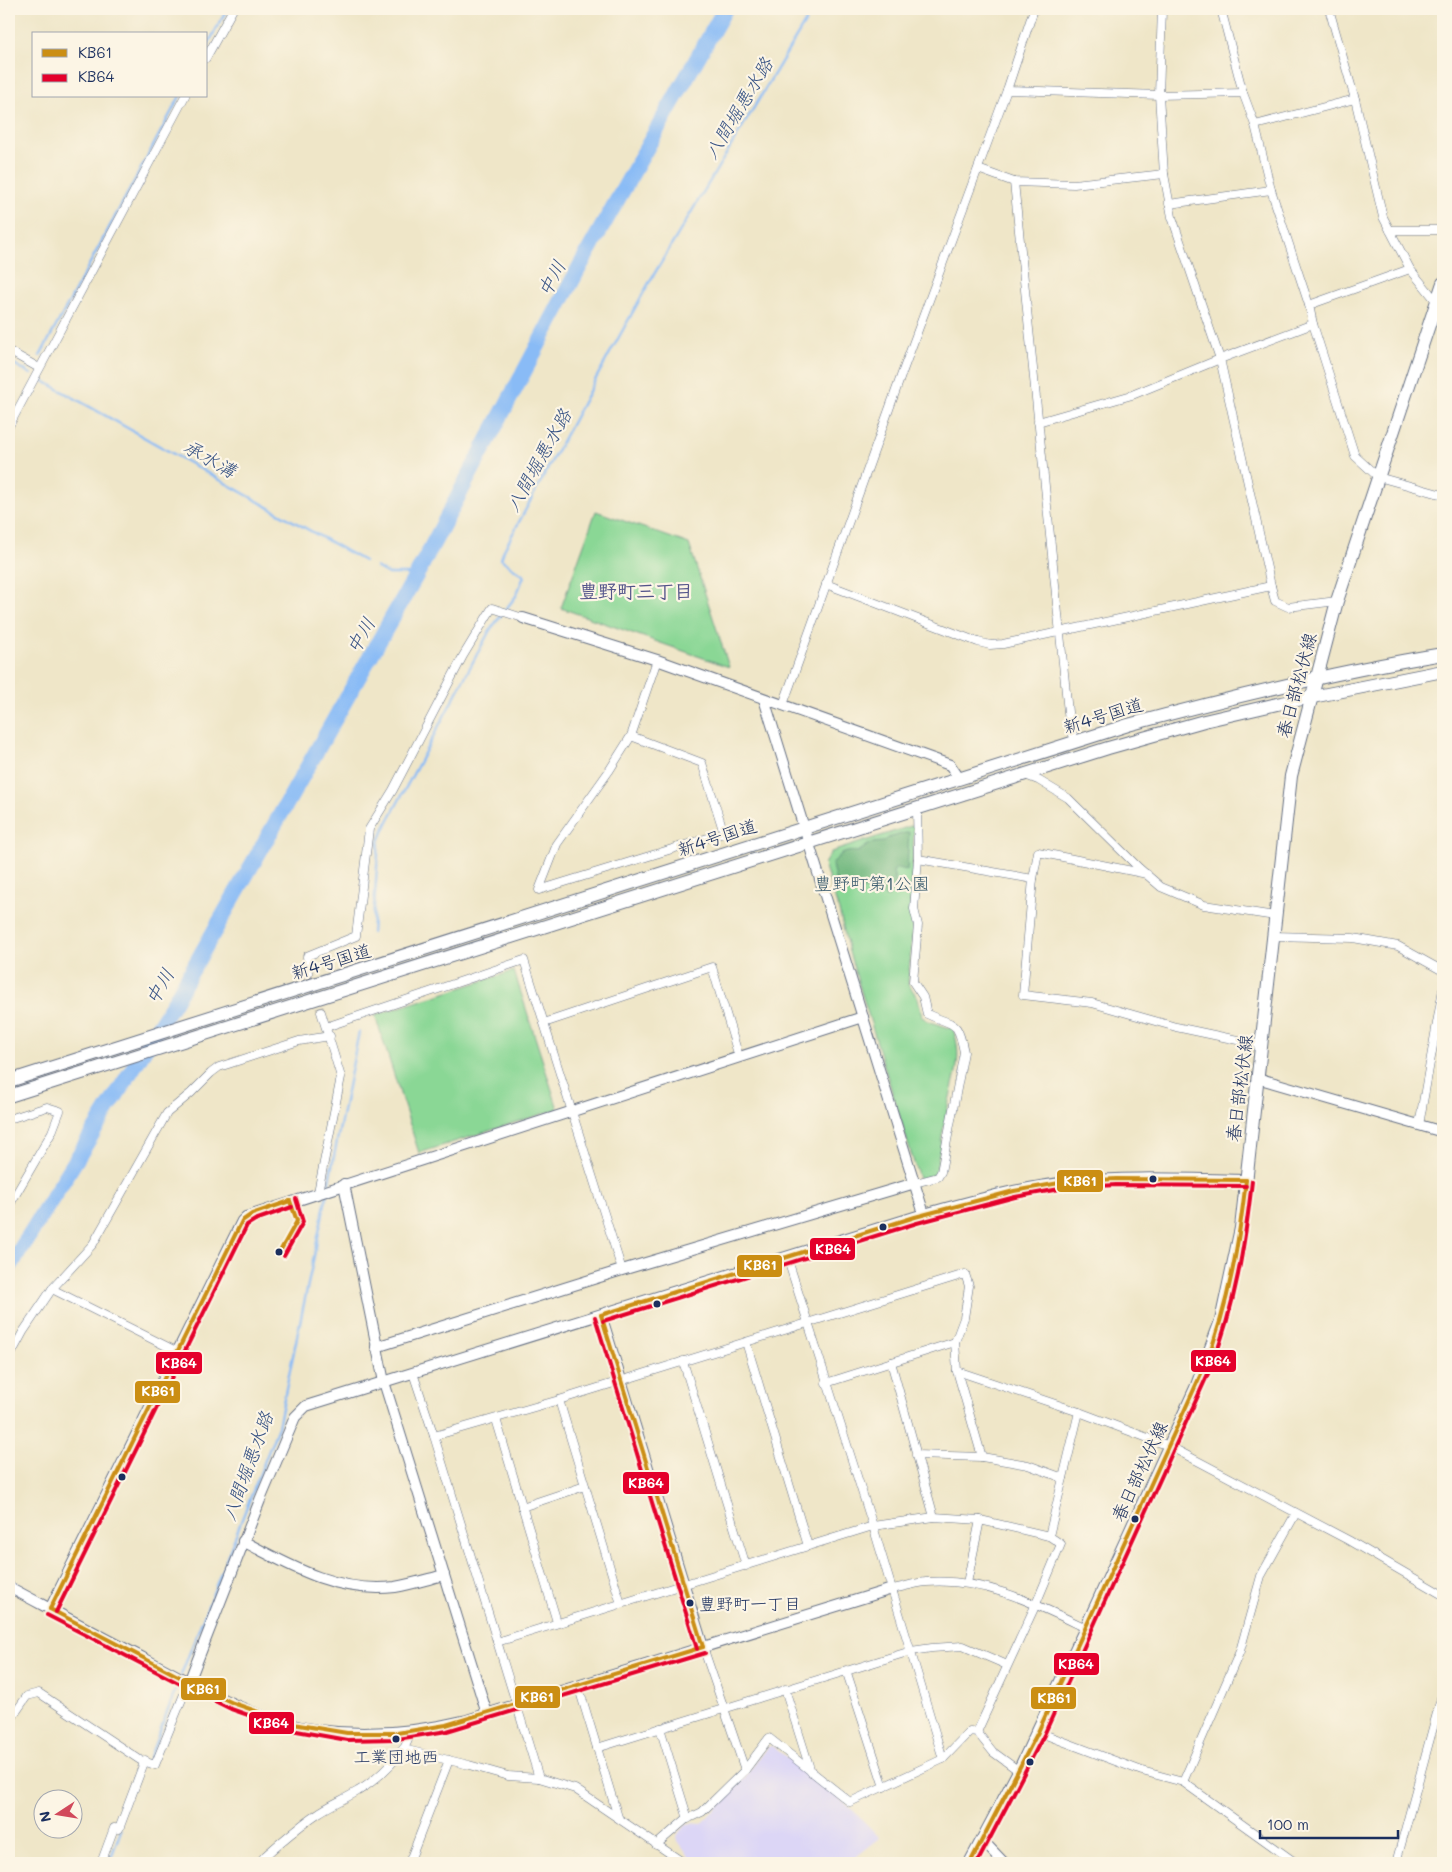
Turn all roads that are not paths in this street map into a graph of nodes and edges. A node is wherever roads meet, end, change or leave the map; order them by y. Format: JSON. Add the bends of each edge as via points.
{"nodes":[{"id":1,"x":233,"y":9,"type":"edge"},
{"id":2,"x":1034,"y":9,"type":"edge"},
{"id":3,"x":1162,"y":9,"type":"edge"},
{"id":4,"x":1221,"y":9,"type":"edge"},
{"id":5,"x":1329,"y":9,"type":"edge"},
{"id":6,"x":208,"y":54,"type":"edge"},
{"id":7,"x":1007,"y":90,"type":"junction"},
{"id":8,"x":1243,"y":94,"type":"junction"},
{"id":9,"x":1158,"y":95,"type":"junction"},
{"id":10,"x":184,"y":98,"type":"edge"},
{"id":11,"x":1355,"y":100,"type":"junction"},
{"id":12,"x":1255,"y":125,"type":"junction"},
{"id":13,"x":978,"y":169,"type":"junction"},
{"id":14,"x":1164,"y":174,"type":"junction"},
{"id":15,"x":1014,"y":182,"type":"junction"},
{"id":16,"x":1271,"y":190,"type":"junction"},
{"id":17,"x":1169,"y":204,"type":"junction"},
{"id":18,"x":1390,"y":230,"type":"junction"},
{"id":19,"x":1443,"y":230,"type":"edge"},
{"id":20,"x":1410,"y":269,"type":"junction"},
{"id":21,"x":1443,"y":283,"type":"edge"},
{"id":22,"x":1437,"y":302,"type":"junction"},
{"id":23,"x":1310,"y":305,"type":"junction"},
{"id":24,"x":1313,"y":324,"type":"junction"},
{"id":25,"x":9,"y":351,"type":"edge"},
{"id":26,"x":1220,"y":359,"type":"junction"},
{"id":27,"x":39,"y":368,"type":"junction"},
{"id":28,"x":1038,"y":422,"type":"junction"},
{"id":29,"x":9,"y":426,"type":"edge"},
{"id":30,"x":1378,"y":477,"type":"junction"},
{"id":31,"x":1443,"y":495,"type":"edge"},
{"id":32,"x":826,"y":584,"type":"junction"},
{"id":33,"x":1271,"y":586,"type":"junction"},
{"id":34,"x":1336,"y":601,"type":"junction"},
{"id":35,"x":523,"y":618,"type":"joint"},
{"id":36,"x":1061,"y":633,"type":"junction"},
{"id":37,"x":1443,"y":654,"type":"edge"},
{"id":38,"x":656,"y":660,"type":"junction"},
{"id":39,"x":1443,"y":671,"type":"edge"},
{"id":40,"x":1316,"y":678,"type":"junction"},
{"id":41,"x":1311,"y":697,"type":"junction"},
{"id":42,"x":764,"y":699,"type":"junction"},
{"id":43,"x":783,"y":705,"type":"junction"},
{"id":44,"x":631,"y":736,"type":"junction"},
{"id":45,"x":1075,"y":741,"type":"junction"},
{"id":46,"x":1024,"y":775,"type":"junction"},
{"id":47,"x":959,"y":778,"type":"junction"},
{"id":48,"x":917,"y":809,"type":"junction"},
{"id":49,"x":804,"y":827,"type":"junction"},
{"id":50,"x":809,"y":844,"type":"junction"},
{"id":51,"x":918,"y":859,"type":"junction"},
{"id":52,"x":1147,"y":874,"type":"junction"},
{"id":53,"x":1033,"y":879,"type":"junction"},
{"id":54,"x":1275,"y":916,"type":"junction"},
{"id":55,"x":1274,"y":936,"type":"junction"},
{"id":56,"x":1443,"y":971,"type":"edge"},
{"id":57,"x":308,"y":973,"type":"tunnel mouth"},
{"id":58,"x":1443,"y":989,"type":"edge"},
{"id":59,"x":321,"y":1012,"type":"tunnel mouth"},
{"id":60,"x":863,"y":1017,"type":"junction"},
{"id":61,"x":544,"y":1023,"type":"junction"},
{"id":62,"x":326,"y":1027,"type":"junction"},
{"id":63,"x":330,"y":1036,"type":"junction"},
{"id":64,"x":1261,"y":1045,"type":"junction"},
{"id":65,"x":739,"y":1057,"type":"junction"},
{"id":66,"x":1257,"y":1078,"type":"junction"},
{"id":67,"x":9,"y":1081,"type":"edge"},
{"id":68,"x":9,"y":1096,"type":"edge"},
{"id":69,"x":572,"y":1110,"type":"junction"},
{"id":70,"x":9,"y":1119,"type":"edge"},
{"id":71,"x":1419,"y":1125,"type":"junction"},
{"id":72,"x":1443,"y":1132,"type":"edge"},
{"id":73,"x":1246,"y":1180,"type":"junction"},
{"id":74,"x":914,"y":1183,"type":"junction"},
{"id":75,"x":339,"y":1186,"type":"junction"},
{"id":76,"x":319,"y":1192,"type":"junction"},
{"id":77,"x":9,"y":1206,"type":"edge"},
{"id":78,"x":924,"y":1214,"type":"junction"},
{"id":79,"x":787,"y":1257,"type":"junction"},
{"id":80,"x":622,"y":1270,"type":"junction"},
{"id":81,"x":52,"y":1289,"type":"junction"},
{"id":82,"x":601,"y":1315,"type":"junction"},
{"id":83,"x":807,"y":1323,"type":"junction"},
{"id":84,"x":746,"y":1342,"type":"junction"},
{"id":85,"x":955,"y":1342,"type":"junction"},
{"id":86,"x":376,"y":1347,"type":"junction"},
{"id":87,"x":178,"y":1352,"type":"junction"},
{"id":88,"x":9,"y":1358,"type":"edge"},
{"id":89,"x":683,"y":1361,"type":"junction"},
{"id":90,"x":891,"y":1362,"type":"junction"},
{"id":91,"x":957,"y":1371,"type":"junction"},
{"id":92,"x":413,"y":1373,"type":"junction"},
{"id":93,"x":620,"y":1380,"type":"junction"},
{"id":94,"x":384,"y":1382,"type":"junction"},
{"id":95,"x":826,"y":1383,"type":"junction"},
{"id":96,"x":559,"y":1400,"type":"junction"},
{"id":97,"x":1079,"y":1412,"type":"junction"},
{"id":98,"x":496,"y":1418,"type":"junction"},
{"id":99,"x":434,"y":1436,"type":"junction"},
{"id":100,"x":1169,"y":1446,"type":"junction"},
{"id":101,"x":916,"y":1455,"type":"junction"},
{"id":102,"x":982,"y":1457,"type":"junction"},
{"id":103,"x":1063,"y":1478,"type":"junction"},
{"id":104,"x":585,"y":1486,"type":"junction"},
{"id":105,"x":522,"y":1507,"type":"junction"},
{"id":106,"x":1296,"y":1513,"type":"junction"},
{"id":107,"x":934,"y":1517,"type":"junction"},
{"id":108,"x":980,"y":1520,"type":"junction"},
{"id":109,"x":873,"y":1526,"type":"junction"},
{"id":110,"x":1049,"y":1536,"type":"junction"},
{"id":111,"x":243,"y":1541,"type":"junction"},
{"id":112,"x":808,"y":1546,"type":"junction"},
{"id":113,"x":746,"y":1566,"type":"junction"},
{"id":114,"x":444,"y":1575,"type":"junction"},
{"id":115,"x":967,"y":1583,"type":"junction"},
{"id":116,"x":684,"y":1584,"type":"junction"},
{"id":117,"x":9,"y":1587,"type":"edge"},
{"id":118,"x":892,"y":1589,"type":"junction"},
{"id":119,"x":1443,"y":1596,"type":"edge"},
{"id":120,"x":621,"y":1604,"type":"junction"},
{"id":121,"x":1036,"y":1604,"type":"junction"},
{"id":122,"x":50,"y":1609,"type":"junction"},
{"id":123,"x":557,"y":1622,"type":"junction"},
{"id":124,"x":1086,"y":1628,"type":"junction"},
{"id":125,"x":497,"y":1642,"type":"junction"},
{"id":126,"x":703,"y":1647,"type":"junction"},
{"id":127,"x":911,"y":1651,"type":"junction"},
{"id":128,"x":1007,"y":1665,"type":"junction"},
{"id":129,"x":846,"y":1670,"type":"junction"},
{"id":130,"x":187,"y":1682,"type":"junction"},
{"id":131,"x":578,"y":1685,"type":"junction"},
{"id":132,"x":785,"y":1689,"type":"junction"},
{"id":133,"x":1443,"y":1691,"type":"edge"},
{"id":134,"x":516,"y":1705,"type":"junction"},
{"id":135,"x":723,"y":1709,"type":"junction"},
{"id":136,"x":486,"y":1714,"type":"junction"},
{"id":137,"x":9,"y":1722,"type":"edge"},
{"id":138,"x":660,"y":1728,"type":"junction"},
{"id":139,"x":410,"y":1731,"type":"junction"},
{"id":140,"x":977,"y":1732,"type":"junction"},
{"id":141,"x":1038,"y":1732,"type":"junction"},
{"id":142,"x":597,"y":1748,"type":"junction"},
{"id":143,"x":404,"y":1749,"type":"junction"},
{"id":144,"x":943,"y":1759,"type":"junction"},
{"id":145,"x":449,"y":1760,"type":"junction"},
{"id":146,"x":148,"y":1762,"type":"junction"},
{"id":147,"x":745,"y":1770,"type":"junction"},
{"id":148,"x":1019,"y":1771,"type":"junction"},
{"id":149,"x":811,"y":1772,"type":"junction"},
{"id":150,"x":539,"y":1778,"type":"junction"},
{"id":151,"x":1183,"y":1782,"type":"junction"},
{"id":152,"x":884,"y":1786,"type":"junction"},
{"id":153,"x":618,"y":1817,"type":"junction"},
{"id":154,"x":688,"y":1819,"type":"junction"},
{"id":155,"x":983,"y":1841,"type":"junction"},
{"id":156,"x":656,"y":1845,"type":"junction"},
{"id":157,"x":101,"y":1863,"type":"edge"},
{"id":158,"x":259,"y":1863,"type":"edge"},
{"id":159,"x":409,"y":1863,"type":"edge"},
{"id":160,"x":684,"y":1863,"type":"edge"},
{"id":161,"x":970,"y":1863,"type":"edge"},
{"id":162,"x":1004,"y":1863,"type":"edge"},
{"id":163,"x":1296,"y":1863,"type":"edge"},
{"id":164,"x":1396,"y":1863,"type":"edge"}],
"edges":[{"from":1,"to":6,"type":"street"},
{"from":2,"to":7,"type":"street"},
{"from":3,"to":9,"type":"street"},
{"from":4,"to":8,"type":"street"},
{"from":5,"to":11,"type":"street"},
{"from":7,"to":9,"type":"street"},
{"from":7,"to":13,"type":"street"},
{"from":8,"to":9,"type":"street"},
{"from":8,"to":12,"type":"street"},
{"from":9,"to":14,"type":"street"},
{"from":10,"to":27,"type":"street"},
{"from":11,"to":12,"type":"street"},
{"from":11,"to":18,"type":"street"},
{"from":12,"to":16,"type":"street"},
{"from":13,"to":15,"type":"street"},
{"from":13,"to":32,"type":"street"},
{"from":14,"to":15,"type":"street","via":[[1074,184]]},
{"from":14,"to":17,"type":"street"},
{"from":15,"to":28,"type":"street"},
{"from":16,"to":17,"type":"street"},
{"from":16,"to":23,"type":"street"},
{"from":17,"to":26,"type":"street"},
{"from":18,"to":19,"type":"street"},
{"from":18,"to":20,"type":"street"},
{"from":20,"to":22,"type":"street"},
{"from":20,"to":23,"type":"street"},
{"from":21,"to":22,"type":"main road","name":"春日部松伏線"},
{"from":22,"to":30,"type":"main road","name":"春日部松伏線"},
{"from":23,"to":24,"type":"street"},
{"from":24,"to":26,"type":"street"},
{"from":24,"to":30,"type":"street","via":[[1355,456]]},
{"from":25,"to":27,"type":"street"},
{"from":26,"to":28,"type":"street","via":[[1121,399]]},
{"from":26,"to":33,"type":"street"},
{"from":27,"to":29,"type":"street"},
{"from":28,"to":36,"type":"street"},
{"from":30,"to":31,"type":"street"},
{"from":30,"to":34,"type":"main road","name":"春日部松伏線"},
{"from":32,"to":36,"type":"street","via":[[990,645]]},
{"from":32,"to":43,"type":"street"},
{"from":33,"to":34,"type":"street","via":[[1276,601],[1288,607]]},
{"from":33,"to":36,"type":"street"},
{"from":34,"to":40,"type":"main road","name":"春日部松伏線"},
{"from":35,"to":38,"type":"street"},
{"from":35,"to":57,"type":"street","via":[[492,608],[369,829],[356,936],[307,956]]},
{"from":36,"to":45,"type":"street","via":[[1070,722]]},
{"from":37,"to":40,"type":"main road","name":"新4号国道"},
{"from":38,"to":42,"type":"street"},
{"from":38,"to":44,"type":"street"},
{"from":39,"to":41,"type":"main road","name":"新4号国道"},
{"from":40,"to":41,"type":"main road","name":"春日部松伏線"},
{"from":40,"to":45,"type":"main road","name":"新4号国道"},
{"from":41,"to":46,"type":"main road","name":"新4号国道","via":[[1154,734]]},
{"from":41,"to":54,"type":"main road","name":"春日部松伏線","via":[[1291,776]]},
{"from":42,"to":43,"type":"street"},
{"from":42,"to":49,"type":"street"},
{"from":43,"to":47,"type":"street","via":[[950,765]]},
{"from":44,"to":44,"type":"street","via":[[557,844],[539,890],[724,833],[702,763]]},
{"from":45,"to":47,"type":"main road","name":"新4号国道"},
{"from":46,"to":48,"type":"main road","name":"新4号国道"},
{"from":46,"to":52,"type":"street","via":[[1068,798]]},
{"from":47,"to":49,"type":"main road","name":"新4号国道"},
{"from":48,"to":50,"type":"main road","name":"新4号国道"},
{"from":48,"to":51,"type":"street"},
{"from":49,"to":50,"type":"street"},
{"from":49,"to":67,"type":"main road","name":"新4号国道"},
{"from":50,"to":60,"type":"street"},
{"from":50,"to":68,"type":"main road","name":"新4号国道"},
{"from":51,"to":53,"type":"street"},
{"from":51,"to":74,"type":"street","via":[[914,909],[918,925],[913,982],[923,997],[927,1014],[954,1024],[960,1033],[964,1052],[941,1172],[938,1176]]},
{"from":52,"to":53,"type":"street","via":[[1038,852]]},
{"from":52,"to":54,"type":"street","via":[[1161,887],[1204,905]]},
{"from":53,"to":64,"type":"street","via":[[1024,995],[1092,1003],[1176,1027]]},
{"from":54,"to":55,"type":"main road","name":"春日部松伏線"},
{"from":55,"to":56,"type":"street","via":[[1353,938],[1398,946]]},
{"from":55,"to":64,"type":"main road","name":"春日部松伏線"},
{"from":58,"to":71,"type":"street"},
{"from":59,"to":62,"type":"street"},
{"from":60,"to":65,"type":"street"},
{"from":60,"to":74,"type":"street"},
{"from":61,"to":62,"type":"street","via":[[524,960]]},
{"from":61,"to":65,"type":"street","via":[[712,967]]},
{"from":61,"to":69,"type":"street"},
{"from":62,"to":63,"type":"street"},
{"from":63,"to":76,"type":"street","via":[[341,1077]]},
{"from":63,"to":81,"type":"street","via":[[299,1041],[219,1067],[167,1113],[93,1244]]},
{"from":64,"to":66,"type":"main road","name":"春日部松伏線"},
{"from":65,"to":69,"type":"street"},
{"from":66,"to":71,"type":"street"},
{"from":66,"to":73,"type":"main road","name":"春日部松伏線"},
{"from":69,"to":75,"type":"street"},
{"from":69,"to":80,"type":"street"},
{"from":70,"to":77,"type":"street","via":[[47,1107],[60,1111],[52,1132]]},
{"from":71,"to":72,"type":"street"},
{"from":73,"to":78,"type":"street","via":[[1132,1178],[1069,1182],[1004,1193]]},
{"from":73,"to":100,"type":"main road","name":"春日部松伏線","via":[[1241,1228],[1221,1320],[1196,1388]]},
{"from":74,"to":78,"type":"street"},
{"from":74,"to":80,"type":"street"},
{"from":75,"to":76,"type":"street"},
{"from":75,"to":86,"type":"street"},
{"from":76,"to":87,"type":"street","via":[[252,1214],[242,1221]]},
{"from":78,"to":79,"type":"street"},
{"from":79,"to":82,"type":"street"},
{"from":79,"to":83,"type":"street"},
{"from":80,"to":86,"type":"street"},
{"from":81,"to":87,"type":"street"},
{"from":81,"to":88,"type":"street"},
{"from":82,"to":92,"type":"street"},
{"from":82,"to":93,"type":"street"},
{"from":83,"to":84,"type":"street"},
{"from":83,"to":85,"type":"street","via":[[965,1274],[969,1286],[964,1318]]},
{"from":83,"to":95,"type":"street"},
{"from":84,"to":89,"type":"street"},
{"from":84,"to":112,"type":"street"},
{"from":85,"to":90,"type":"street"},
{"from":85,"to":91,"type":"street"},
{"from":86,"to":94,"type":"street"},
{"from":87,"to":122,"type":"street"},
{"from":89,"to":93,"type":"street"},
{"from":89,"to":113,"type":"street"},
{"from":90,"to":95,"type":"street"},
{"from":90,"to":101,"type":"street"},
{"from":91,"to":97,"type":"street"},
{"from":91,"to":102,"type":"street"},
{"from":92,"to":94,"type":"street"},
{"from":92,"to":99,"type":"street"},
{"from":93,"to":96,"type":"street"},
{"from":93,"to":116,"type":"street"},
{"from":94,"to":111,"type":"street","via":[[300,1410]]},
{"from":94,"to":114,"type":"street"},
{"from":95,"to":109,"type":"street"},
{"from":96,"to":98,"type":"street"},
{"from":96,"to":104,"type":"street"},
{"from":97,"to":100,"type":"street"},
{"from":97,"to":103,"type":"street"},
{"from":98,"to":99,"type":"street"},
{"from":98,"to":105,"type":"street"},
{"from":99,"to":125,"type":"street"},
{"from":100,"to":106,"type":"street"},
{"from":100,"to":124,"type":"main road","name":"春日部松伏線"},
{"from":101,"to":102,"type":"street"},
{"from":101,"to":107,"type":"street"},
{"from":102,"to":103,"type":"street","via":[[1028,1465]]},
{"from":103,"to":110,"type":"street"},
{"from":104,"to":105,"type":"street"},
{"from":104,"to":120,"type":"street"},
{"from":105,"to":123,"type":"street"},
{"from":106,"to":119,"type":"street"},
{"from":106,"to":151,"type":"street","via":[[1261,1576],[1240,1651]]},
{"from":107,"to":108,"type":"street"},
{"from":107,"to":109,"type":"street"},
{"from":108,"to":110,"type":"street"},
{"from":108,"to":115,"type":"street"},
{"from":109,"to":112,"type":"street"},
{"from":109,"to":118,"type":"street"},
{"from":110,"to":121,"type":"street","via":[[1061,1544]]},
{"from":111,"to":114,"type":"street","via":[[294,1568],[335,1583],[394,1587]]},
{"from":111,"to":130,"type":"street"},
{"from":112,"to":113,"type":"street"},
{"from":113,"to":116,"type":"street"},
{"from":114,"to":136,"type":"street"},
{"from":115,"to":118,"type":"street","via":[[925,1582]]},
{"from":115,"to":121,"type":"street"},
{"from":116,"to":120,"type":"street"},
{"from":116,"to":126,"type":"street"},
{"from":117,"to":122,"type":"street"},
{"from":118,"to":126,"type":"street"},
{"from":118,"to":127,"type":"street"},
{"from":120,"to":123,"type":"street"},
{"from":121,"to":124,"type":"street"},
{"from":121,"to":128,"type":"street"},
{"from":122,"to":130,"type":"street"},
{"from":123,"to":125,"type":"street"},
{"from":124,"to":141,"type":"main road","name":"春日部松伏線"},
{"from":125,"to":134,"type":"street"},
{"from":126,"to":131,"type":"street"},
{"from":126,"to":135,"type":"street"},
{"from":127,"to":128,"type":"street","via":[[963,1646]]},
{"from":127,"to":129,"type":"street"},
{"from":127,"to":144,"type":"street"},
{"from":128,"to":140,"type":"street"},
{"from":129,"to":132,"type":"street"},
{"from":129,"to":152,"type":"street"},
{"from":130,"to":139,"type":"street","via":[[246,1710],[316,1730],[376,1734]]},
{"from":130,"to":146,"type":"street","via":[[156,1765]]},
{"from":131,"to":134,"type":"street"},
{"from":131,"to":142,"type":"street"},
{"from":132,"to":135,"type":"street"},
{"from":132,"to":149,"type":"street"},
{"from":133,"to":164,"type":"street"},
{"from":134,"to":136,"type":"street"},
{"from":134,"to":150,"type":"street"},
{"from":135,"to":138,"type":"street"},
{"from":135,"to":147,"type":"street"},
{"from":136,"to":139,"type":"street"},
{"from":137,"to":146,"type":"street","via":[[28,1696],[38,1693],[140,1760]]},
{"from":138,"to":142,"type":"street"},
{"from":138,"to":154,"type":"street"},
{"from":139,"to":143,"type":"street"},
{"from":140,"to":144,"type":"street","via":[[970,1731]]},
{"from":140,"to":148,"type":"street","via":[[993,1752]]},
{"from":141,"to":148,"type":"main road","name":"春日部松伏線"},
{"from":141,"to":151,"type":"street","via":[[1142,1771]]},
{"from":142,"to":153,"type":"street"},
{"from":143,"to":145,"type":"street"},
{"from":143,"to":158,"type":"street","via":[[360,1791],[318,1813]]},
{"from":144,"to":152,"type":"street"},
{"from":145,"to":150,"type":"street","via":[[508,1776]]},
{"from":145,"to":159,"type":"street"},
{"from":146,"to":157,"type":"street","via":[[119,1829],[114,1828]]},
{"from":147,"to":149,"type":"street","via":[[769,1738]]},
{"from":147,"to":154,"type":"street","via":[[702,1812]]},
{"from":148,"to":155,"type":"main road","name":"春日部松伏線"},
{"from":149,"to":152,"type":"street","via":[[850,1802]]},
{"from":150,"to":153,"type":"street","via":[[575,1790]]},
{"from":151,"to":163,"type":"street"},
{"from":153,"to":156,"type":"street"},
{"from":154,"to":156,"type":"street"},
{"from":155,"to":161,"type":"main road","name":"春日部松伏線"},
{"from":155,"to":162,"type":"street"},
{"from":156,"to":160,"type":"street"}]}
